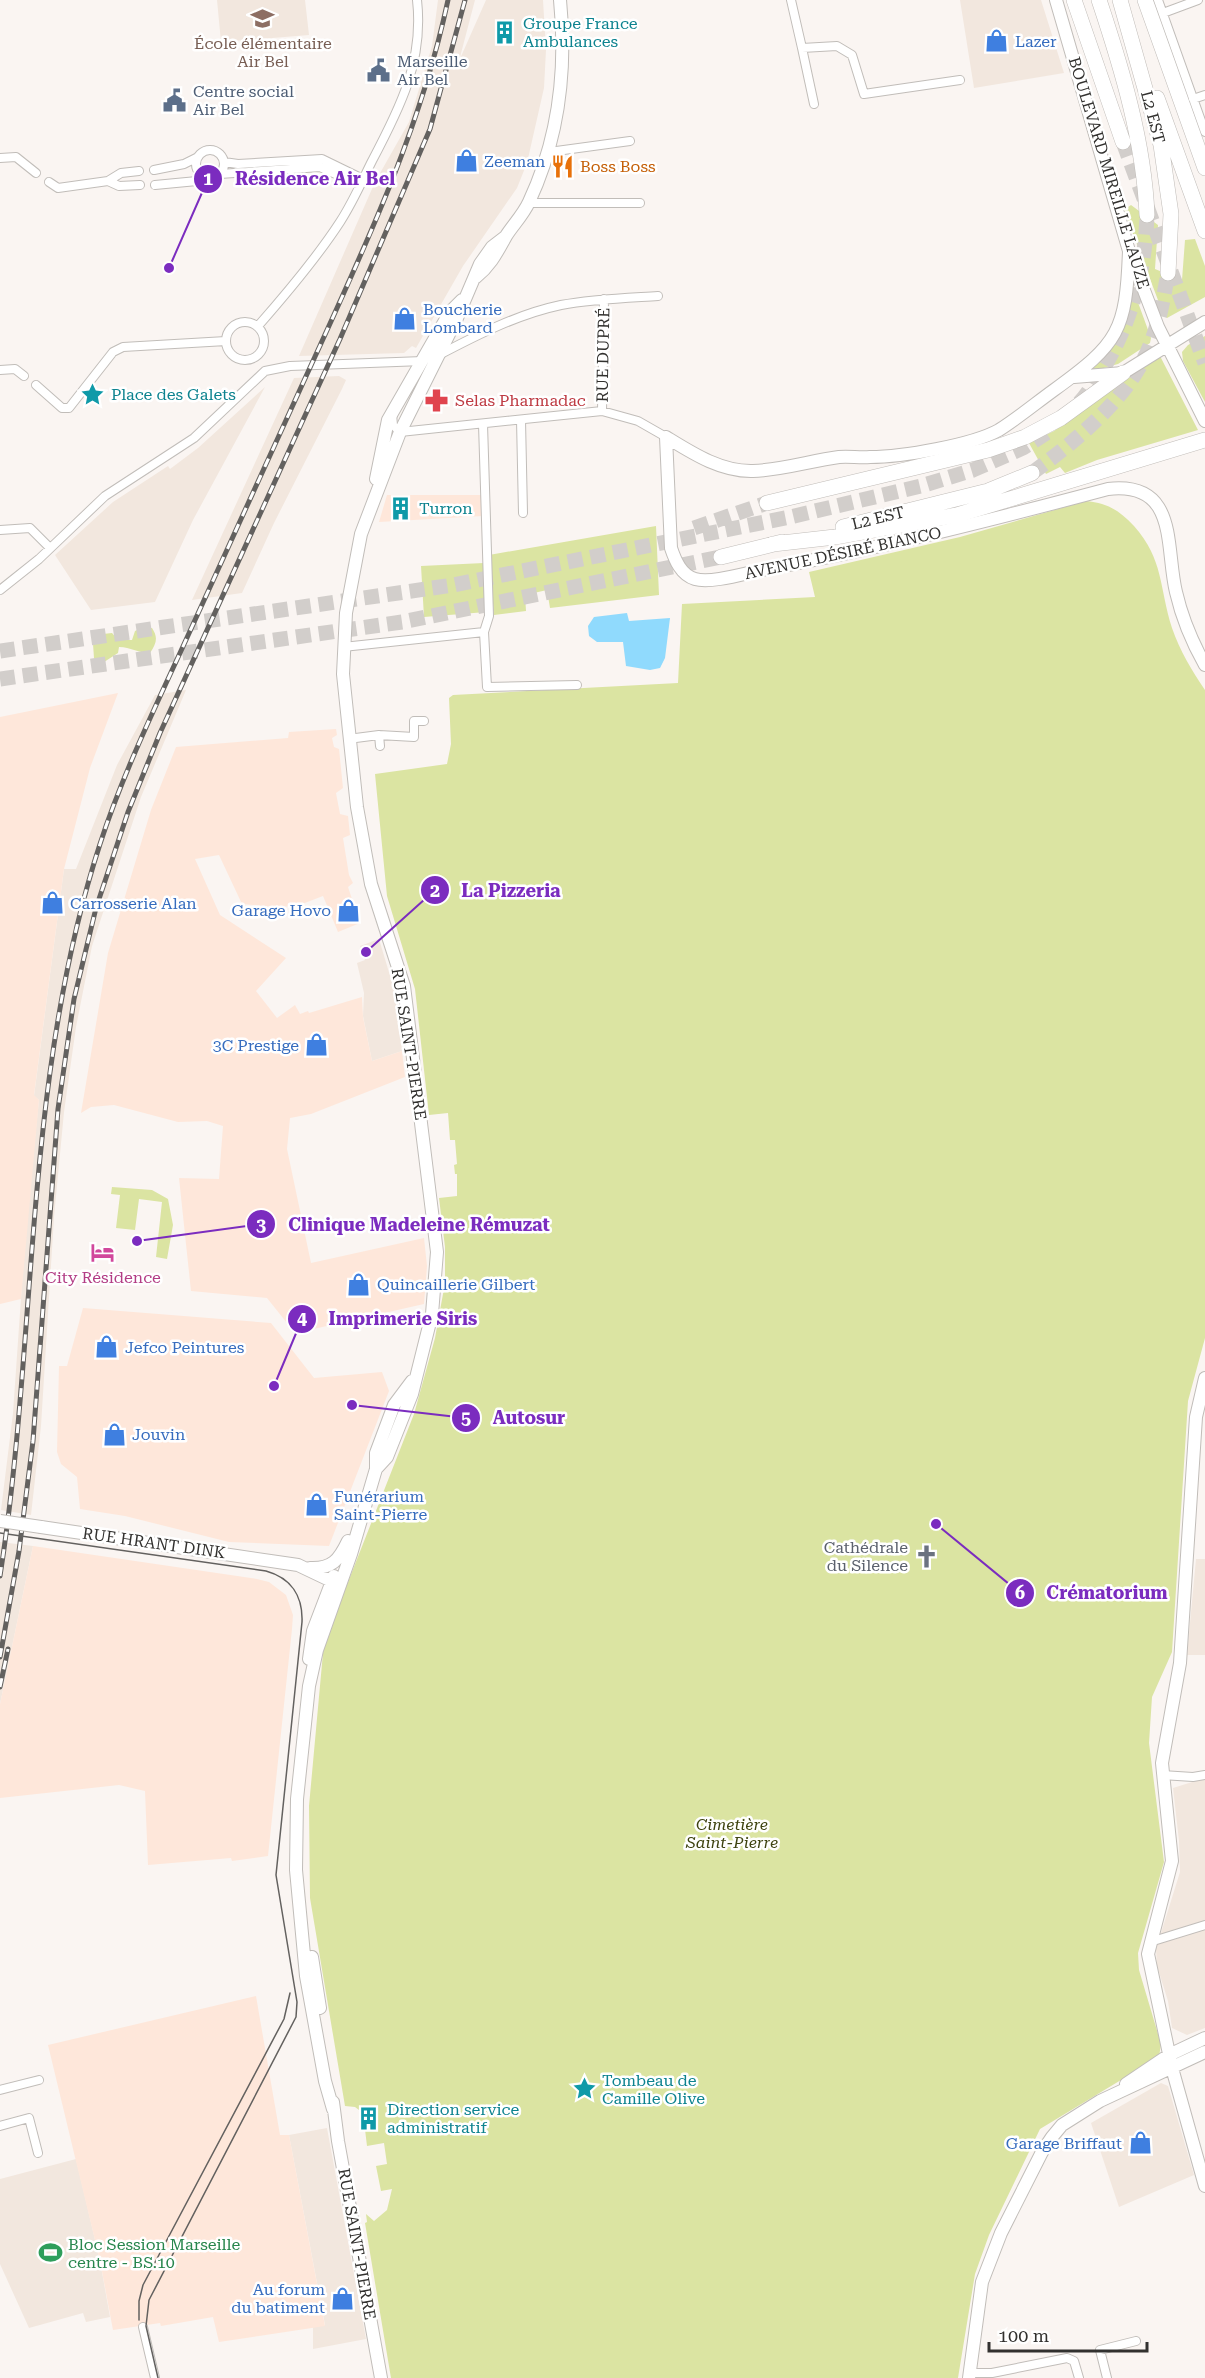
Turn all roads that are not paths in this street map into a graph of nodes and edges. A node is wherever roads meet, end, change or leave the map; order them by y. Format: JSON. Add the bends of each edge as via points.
{"nodes":[{"id":1,"x":417,"y":0,"type":"edge"},
{"id":2,"x":560,"y":0,"type":"edge"},
{"id":3,"x":791,"y":0,"type":"edge"},
{"id":4,"x":1056,"y":0,"type":"edge"},
{"id":5,"x":1074,"y":0,"type":"edge"},
{"id":6,"x":1099,"y":0,"type":"edge"},
{"id":7,"x":1121,"y":0,"type":"edge"},
{"id":8,"x":1145,"y":0,"type":"edge"},
{"id":9,"x":1158,"y":0,"type":"edge"},
{"id":10,"x":1198,"y":0,"type":"edge"},
{"id":11,"x":1163,"y":14,"type":"junction"},
{"id":12,"x":802,"y":48,"type":"junction"},
{"id":13,"x":960,"y":80,"type":"dead end"},
{"id":14,"x":1205,"y":95,"type":"edge"},
{"id":15,"x":1193,"y":99,"type":"junction"},
{"id":16,"x":814,"y":104,"type":"dead end"},
{"id":17,"x":1205,"y":132,"type":"edge"},
{"id":18,"x":630,"y":141,"type":"dead end"},
{"id":19,"x":1123,"y":142,"type":"tunnel mouth"},
{"id":20,"x":549,"y":152,"type":"junction"},
{"id":21,"x":198,"y":157,"type":"junction"},
{"id":22,"x":0,"y":158,"type":"edge"},
{"id":23,"x":224,"y":162,"type":"junction"},
{"id":24,"x":1205,"y":168,"type":"edge"},
{"id":25,"x":154,"y":170,"type":"dead end"},
{"id":26,"x":139,"y":171,"type":"dead end"},
{"id":27,"x":36,"y":173,"type":"dead end"},
{"id":28,"x":220,"y":174,"type":"junction"},
{"id":29,"x":204,"y":177,"type":"junction"},
{"id":30,"x":108,"y":181,"type":"junction"},
{"id":31,"x":49,"y":182,"type":"dead end"},
{"id":32,"x":361,"y":182,"type":"junction"},
{"id":33,"x":140,"y":185,"type":"dead end"},
{"id":34,"x":155,"y":185,"type":"dead end"},
{"id":35,"x":528,"y":203,"type":"junction"},
{"id":36,"x":640,"y":203,"type":"dead end"},
{"id":37,"x":1147,"y":215,"type":"tunnel mouth"},
{"id":38,"x":1205,"y":231,"type":"edge"},
{"id":39,"x":1130,"y":251,"type":"junction"},
{"id":40,"x":1168,"y":273,"type":"tunnel mouth"},
{"id":41,"x":658,"y":296,"type":"dead end"},
{"id":42,"x":465,"y":297,"type":"junction"},
{"id":43,"x":604,"y":299,"type":"junction"},
{"id":44,"x":1205,"y":322,"type":"edge"},
{"id":45,"x":258,"y":326,"type":"junction"},
{"id":46,"x":226,"y":340,"type":"junction"},
{"id":47,"x":1167,"y":344,"type":"junction"},
{"id":48,"x":436,"y":356,"type":"junction"},
{"id":49,"x":255,"y":358,"type":"junction"},
{"id":50,"x":419,"y":363,"type":"junction"},
{"id":51,"x":0,"y":370,"type":"edge"},
{"id":52,"x":265,"y":371,"type":"junction"},
{"id":53,"x":1123,"y":373,"type":"junction"},
{"id":54,"x":24,"y":376,"type":"dead end"},
{"id":55,"x":1072,"y":377,"type":"junction"},
{"id":56,"x":36,"y":385,"type":"dead end"},
{"id":57,"x":602,"y":411,"type":"junction"},
{"id":58,"x":392,"y":412,"type":"junction"},
{"id":59,"x":521,"y":420,"type":"junction"},
{"id":60,"x":1205,"y":421,"type":"edge"},
{"id":61,"x":483,"y":424,"type":"junction"},
{"id":62,"x":400,"y":432,"type":"junction"},
{"id":63,"x":666,"y":436,"type":"junction"},
{"id":64,"x":1205,"y":440,"type":"edge"},
{"id":65,"x":1032,"y":473,"type":"tunnel mouth"},
{"id":66,"x":372,"y":500,"type":"junction"},
{"id":67,"x":767,"y":503,"type":"tunnel mouth"},
{"id":68,"x":523,"y":513,"type":"dead end"},
{"id":69,"x":0,"y":530,"type":"edge"},
{"id":70,"x":773,"y":544,"type":"junction"},
{"id":71,"x":50,"y":548,"type":"junction"},
{"id":72,"x":721,"y":557,"type":"tunnel mouth"},
{"id":73,"x":0,"y":590,"type":"edge"},
{"id":74,"x":484,"y":632,"type":"junction"},
{"id":75,"x":343,"y":647,"type":"junction"},
{"id":76,"x":1205,"y":665,"type":"edge"},
{"id":77,"x":577,"y":685,"type":"dead end"},
{"id":78,"x":424,"y":721,"type":"dead end"},
{"id":79,"x":380,"y":735,"type":"junction"},
{"id":80,"x":348,"y":739,"type":"junction"},
{"id":81,"x":380,"y":746,"type":"dead end"},
{"id":82,"x":1205,"y":1378,"type":"edge"},
{"id":83,"x":0,"y":1521,"type":"edge"},
{"id":84,"x":357,"y":1528,"type":"junction"},
{"id":85,"x":308,"y":1568,"type":"junction"},
{"id":86,"x":335,"y":1583,"type":"junction"},
{"id":87,"x":1162,"y":1775,"type":"junction"},
{"id":88,"x":1205,"y":1775,"type":"edge"},
{"id":89,"x":1205,"y":1925,"type":"edge"},
{"id":90,"x":1150,"y":1942,"type":"junction"},
{"id":91,"x":1205,"y":2038,"type":"edge"},
{"id":92,"x":1205,"y":2052,"type":"edge"},
{"id":93,"x":1169,"y":2055,"type":"junction"},
{"id":94,"x":1172,"y":2068,"type":"junction"},
{"id":95,"x":39,"y":2080,"type":"dead end"},
{"id":96,"x":0,"y":2090,"type":"edge"},
{"id":97,"x":1100,"y":2101,"type":"junction"},
{"id":98,"x":0,"y":2126,"type":"edge"},
{"id":99,"x":38,"y":2153,"type":"dead end"},
{"id":100,"x":1205,"y":2186,"type":"edge"},
{"id":101,"x":143,"y":2327,"type":"dead end"},
{"id":102,"x":1136,"y":2341,"type":"dead end"},
{"id":103,"x":969,"y":2375,"type":"edge"},
{"id":104,"x":155,"y":2378,"type":"edge"},
{"id":105,"x":381,"y":2378,"type":"edge"},
{"id":106,"x":1079,"y":2378,"type":"edge"},
{"id":107,"x":1107,"y":2378,"type":"edge"}],
"edges":[{"from":1,"to":32,"type":"street","via":[[417,55],[405,96]]},
{"from":2,"to":20,"type":"main road","via":[[562,68]]},
{"from":3,"to":12,"type":"street"},
{"from":4,"to":39,"type":"main road","name":"BOULEVARD MIREILLE LAUZE"},
{"from":5,"to":19,"type":"highway"},
{"from":6,"to":37,"type":"highway","name":"L2 EST","via":[[1137,135]]},
{"from":7,"to":38,"type":"highway"},
{"from":7,"to":40,"type":"highway","name":"L2 EST","via":[[1161,145],[1171,213]]},
{"from":8,"to":24,"type":"highway"},
{"from":9,"to":11,"type":"street"},
{"from":10,"to":11,"type":"street"},
{"from":11,"to":15,"type":"street"},
{"from":12,"to":13,"type":"street","via":[[837,46],[852,55],[864,94]]},
{"from":12,"to":16,"type":"street"},
{"from":14,"to":15,"type":"street"},
{"from":15,"to":17,"type":"street"},
{"from":18,"to":20,"type":"street"},
{"from":20,"to":35,"type":"main road"},
{"from":21,"to":23,"type":"street","via":[[214,151]]},
{"from":21,"to":25,"type":"street"},
{"from":21,"to":29,"type":"street","via":[[197,170]]},
{"from":22,"to":27,"type":"street","via":[[16,157]]},
{"from":23,"to":28,"type":"street"},
{"from":23,"to":32,"type":"street","via":[[322,159]]},
{"from":26,"to":30,"type":"street","via":[[121,173]]},
{"from":28,"to":29,"type":"street"},
{"from":28,"to":32,"type":"street","via":[[320,167]]},
{"from":29,"to":34,"type":"street","via":[[196,182]]},
{"from":30,"to":31,"type":"street","via":[[58,188]]},
{"from":30,"to":33,"type":"street","via":[[119,186]]},
{"from":32,"to":45,"type":"street","via":[[326,242]]},
{"from":35,"to":36,"type":"street"},
{"from":35,"to":42,"type":"main road","via":[[480,264]]},
{"from":39,"to":47,"type":"main road","name":"BOULEVARD MIREILLE LAUZE"},
{"from":39,"to":55,"type":"main road","via":[[1127,297],[1113,338],[1106,349]]},
{"from":41,"to":43,"type":"street"},
{"from":42,"to":48,"type":"main road","name":"RUE SAINT-PIERRE"},
{"from":42,"to":50,"type":"main road","name":"RUE SAINT-PIERRE","via":[[450,312]]},
{"from":43,"to":48,"type":"street","via":[[529,314]]},
{"from":43,"to":57,"type":"street","name":"RUE DUPRÉ"},
{"from":44,"to":47,"type":"main road"},
{"from":45,"to":46,"type":"street","via":[[238,323]]},
{"from":45,"to":49,"type":"street","via":[[265,340],[264,348]]},
{"from":46,"to":49,"type":"street","via":[[235,358]]},
{"from":46,"to":56,"type":"street","via":[[123,347],[113,352],[69,408],[62,408]]},
{"from":47,"to":53,"type":"main road"},
{"from":47,"to":60,"type":"main road","name":"BOULEVARD MIREILLE LAUZE"},
{"from":48,"to":50,"type":"street"},
{"from":48,"to":62,"type":"main road","name":"RUE SAINT-PIERRE"},
{"from":49,"to":52,"type":"street"},
{"from":50,"to":52,"type":"street","via":[[290,366]]},
{"from":50,"to":58,"type":"main road","name":"RUE SAINT-PIERRE"},
{"from":51,"to":54,"type":"street","via":[[15,369]]},
{"from":52,"to":71,"type":"street","via":[[194,438],[105,496]]},
{"from":53,"to":55,"type":"main road"},
{"from":53,"to":67,"type":"highway","via":[[1062,418],[1025,437],[988,450]]},
{"from":55,"to":63,"type":"main road","via":[[998,430],[955,444],[898,454],[737,470],[699,458]]},
{"from":57,"to":59,"type":"street"},
{"from":57,"to":63,"type":"street","via":[[638,421]]},
{"from":58,"to":62,"type":"street","via":[[393,425]]},
{"from":58,"to":66,"type":"main road","name":"RUE SAINT-PIERRE","via":[[382,442]]},
{"from":59,"to":61,"type":"street"},
{"from":59,"to":68,"type":"street"},
{"from":61,"to":62,"type":"street"},
{"from":61,"to":74,"type":"street","via":[[489,616]]},
{"from":62,"to":66,"type":"main road","name":"RUE SAINT-PIERRE"},
{"from":63,"to":76,"type":"main road","name":"AVENUE DÉSIRÉ BIANCO","via":[[671,548],[684,573],[695,579],[720,578],[944,533],[1108,489],[1125,487],[1139,492],[1161,511],[1167,525],[1175,589],[1185,623]]},
{"from":64,"to":70,"type":"highway","via":[[957,515],[856,534]]},
{"from":65,"to":70,"type":"highway","name":"L2 EST","via":[[987,491]]},
{"from":66,"to":75,"type":"main road","name":"RUE SAINT-PIERRE","via":[[352,573]]},
{"from":69,"to":71,"type":"street","via":[[30,528]]},
{"from":70,"to":72,"type":"highway","name":"L2 EST"},
{"from":71,"to":73,"type":"street"},
{"from":74,"to":75,"type":"street"},
{"from":74,"to":77,"type":"street","via":[[487,687]]},
{"from":75,"to":80,"type":"main road","name":"RUE SAINT-PIERRE"},
{"from":78,"to":79,"type":"street","via":[[414,721],[413,741]]},
{"from":79,"to":80,"type":"street"},
{"from":79,"to":81,"type":"street"},
{"from":80,"to":84,"type":"main road","name":"RUE SAINT-PIERRE","via":[[366,864],[404,986],[437,1252],[432,1314],[412,1394],[387,1457],[376,1469]]},
{"from":82,"to":87,"type":"main road","via":[[1196,1417],[1180,1663]]},
{"from":83,"to":85,"type":"main road","name":"RUE HRANT DINK","bridge":true},
{"from":84,"to":85,"type":"main road","name":"RUE HRANT DINK","via":[[336,1562]]},
{"from":84,"to":86,"type":"main road","name":"RUE SAINT-PIERRE","via":[[351,1554]]},
{"from":85,"to":86,"type":"main road","name":"RUE HRANT DINK"},
{"from":86,"to":105,"type":"main road","name":"RUE SAINT-PIERRE","via":[[309,1686],[296,1834],[297,1881],[306,1976]]},
{"from":87,"to":88,"type":"street"},
{"from":87,"to":90,"type":"main road","via":[[1172,1861]]},
{"from":89,"to":90,"type":"street"},
{"from":90,"to":93,"type":"main road","via":[[1149,1967]]},
{"from":91,"to":93,"type":"main road"},
{"from":92,"to":94,"type":"main road"},
{"from":93,"to":94,"type":"main road"},
{"from":93,"to":97,"type":"main road"},
{"from":94,"to":97,"type":"main road"},
{"from":94,"to":100,"type":"main road"},
{"from":95,"to":96,"type":"street"},
{"from":97,"to":103,"type":"main road","via":[[1062,2125],[1052,2137],[1001,2233],[982,2282]]},
{"from":98,"to":99,"type":"street","via":[[29,2118]]},
{"from":101,"to":104,"type":"street"},
{"from":102,"to":107,"type":"street","via":[[1100,2350]]},
{"from":103,"to":106,"type":"street","via":[[1066,2358],[1074,2361]]}]}
